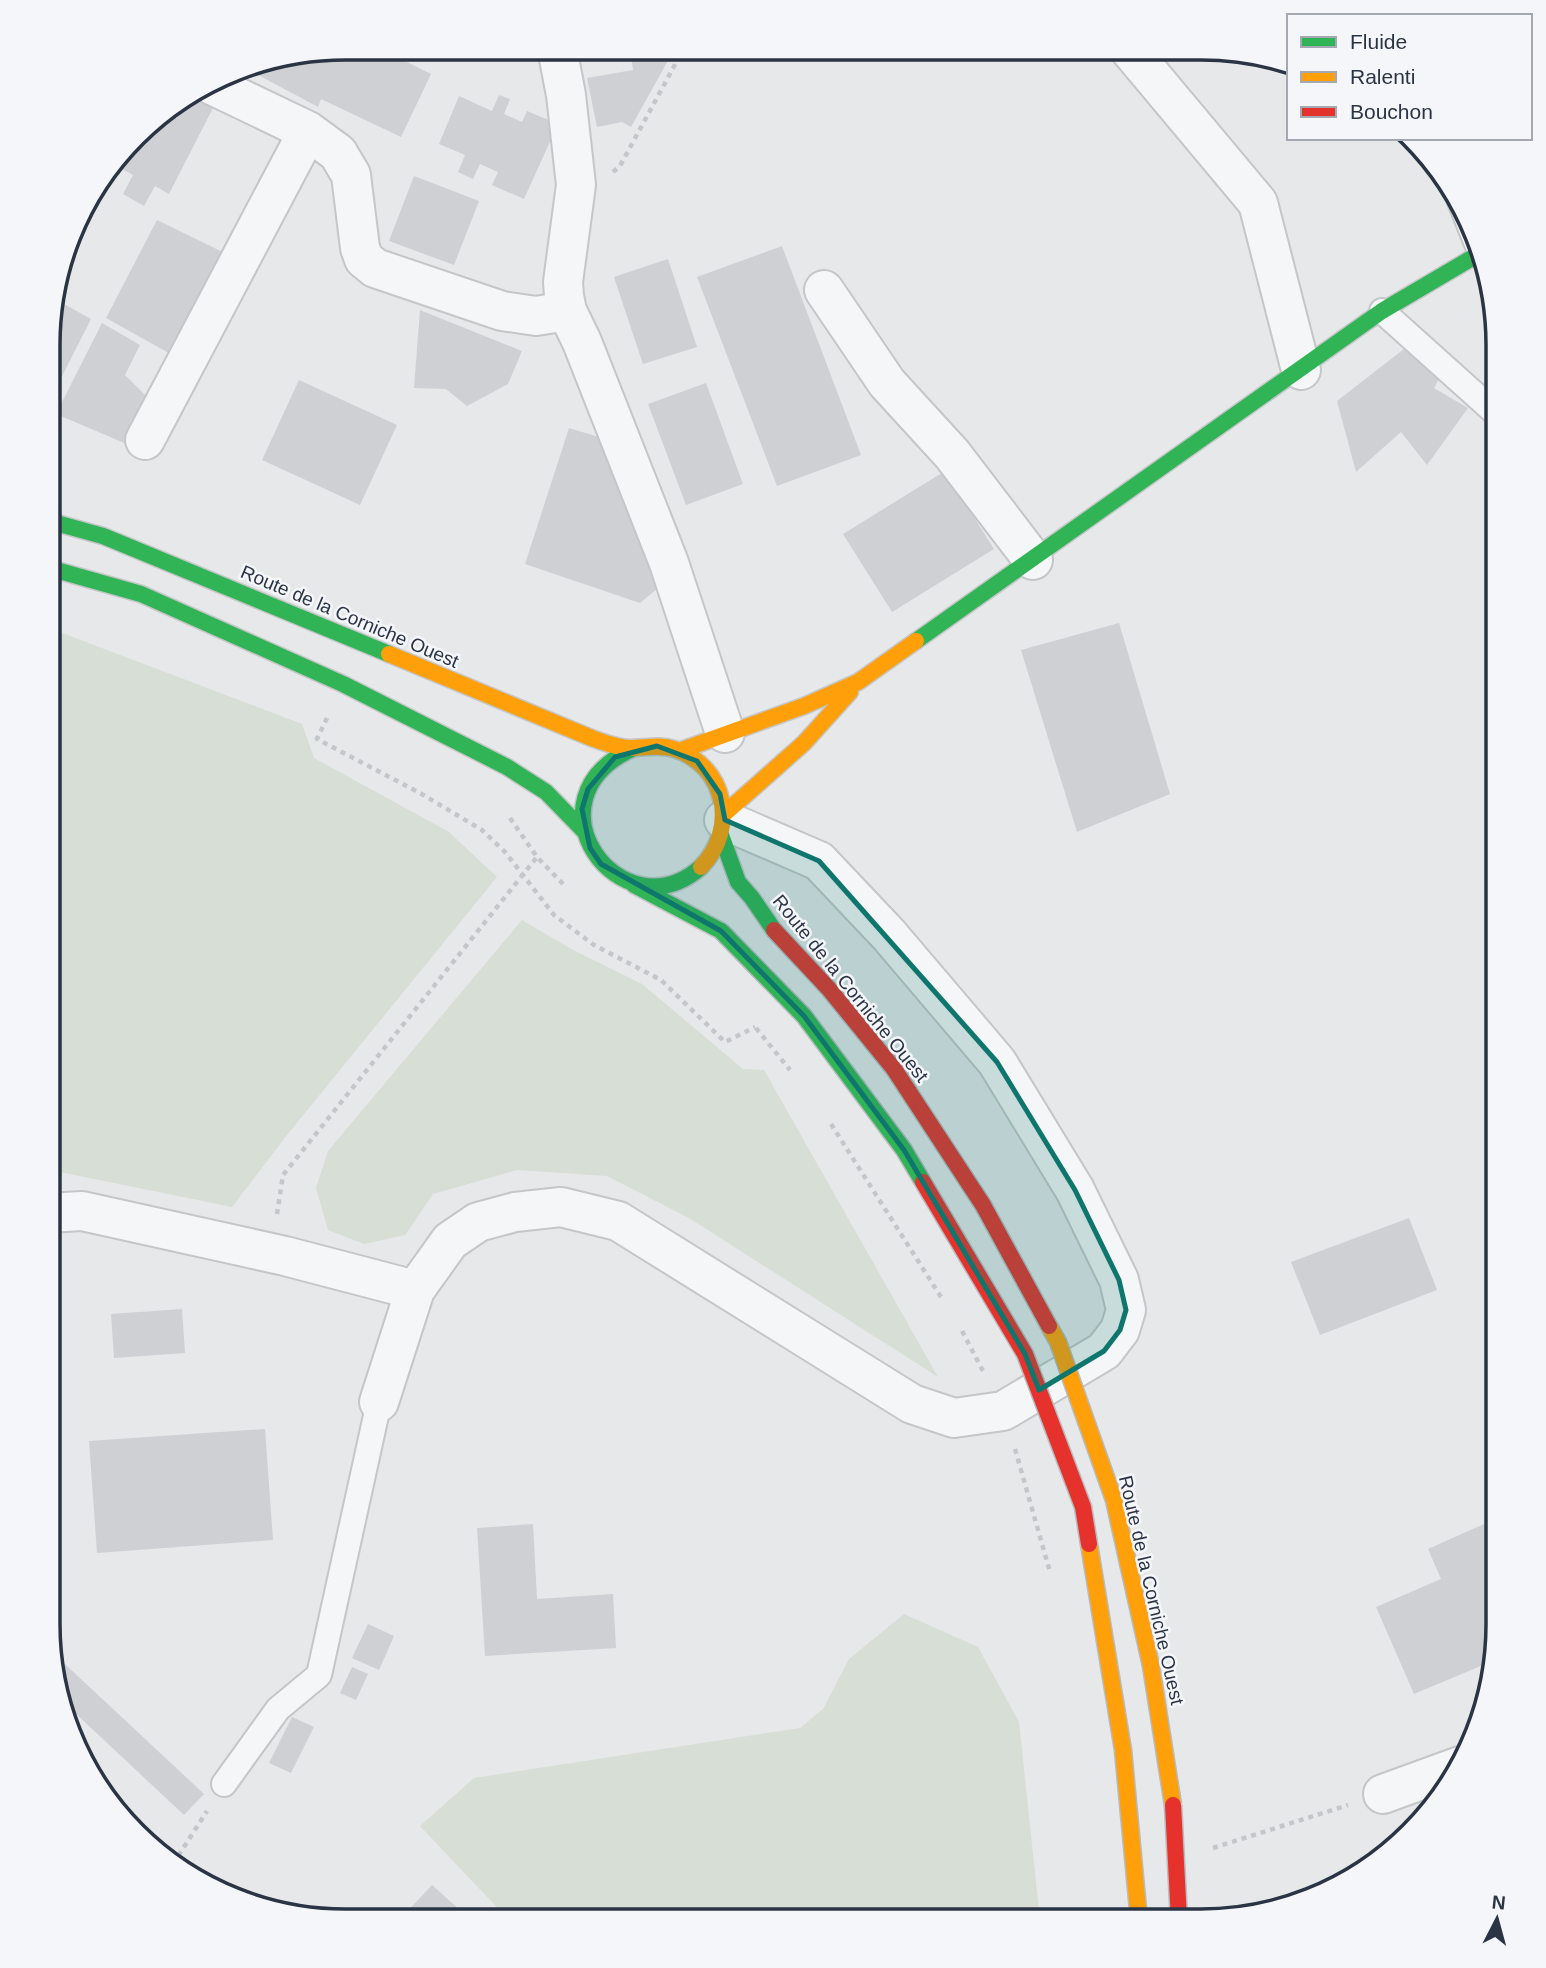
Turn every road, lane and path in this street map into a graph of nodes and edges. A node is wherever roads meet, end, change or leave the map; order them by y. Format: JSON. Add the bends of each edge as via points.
{"nodes":[{"id":1,"x":559,"y":60,"type":"edge"},
{"id":2,"x":677,"y":60,"type":"edge"},
{"id":3,"x":1138,"y":60,"type":"edge"},
{"id":4,"x":220,"y":89,"type":"edge"},
{"id":5,"x":308,"y":131,"type":"junction"},
{"id":6,"x":576,"y":185,"type":"junction"},
{"id":7,"x":1473,"y":258,"type":"edge"},
{"id":8,"x":824,"y":290,"type":"dead end"},
{"id":9,"x":567,"y":311,"type":"junction"},
{"id":10,"x":1382,"y":311,"type":"junction"},
{"id":11,"x":1301,"y":370,"type":"junction"},
{"id":12,"x":1486,"y":404,"type":"edge"},
{"id":13,"x":145,"y":440,"type":"dead end"},
{"id":14,"x":60,"y":524,"type":"edge"},
{"id":15,"x":1032,"y":560,"type":"junction"},
{"id":16,"x":60,"y":571,"type":"edge"},
{"id":17,"x":858,"y":682,"type":"junction"},
{"id":18,"x":328,"y":714,"type":"dead end"},
{"id":19,"x":725,"y":733,"type":"junction"},
{"id":20,"x":634,"y":748,"type":"junction"},
{"id":21,"x":679,"y":751,"type":"junction"},
{"id":22,"x":508,"y":815,"type":"dead end"},
{"id":23,"x":723,"y":823,"type":"junction"},
{"id":24,"x":584,"y":831,"type":"junction"},
{"id":25,"x":537,"y":857,"type":"junction"},
{"id":26,"x":522,"y":875,"type":"junction"},
{"id":27,"x":632,"y":884,"type":"junction"},
{"id":28,"x":569,"y":890,"type":"dead end"},
{"id":29,"x":748,"y":1018,"type":"dead end"},
{"id":30,"x":755,"y":1027,"type":"junction"},
{"id":31,"x":791,"y":1070,"type":"dead end"},
{"id":32,"x":825,"y":1114,"type":"dead end"},
{"id":33,"x":283,"y":1175,"type":"dead end"},
{"id":34,"x":60,"y":1212,"type":"edge"},
{"id":35,"x":415,"y":1290,"type":"junction"},
{"id":36,"x":942,"y":1299,"type":"dead end"},
{"id":37,"x":957,"y":1322,"type":"dead end"},
{"id":38,"x":379,"y":1402,"type":"joint"},
{"id":39,"x":1003,"y":1411,"type":"junction"},
{"id":40,"x":1052,"y":1576,"type":"dead end"},
{"id":41,"x":1445,"y":1772,"type":"edge"},
{"id":42,"x":225,"y":1784,"type":"joint"},
{"id":43,"x":1382,"y":1794,"type":"joint"},
{"id":44,"x":179,"y":1855,"type":"edge"},
{"id":45,"x":1178,"y":1860,"type":"junction"},
{"id":46,"x":1138,"y":1909,"type":"edge"},
{"id":47,"x":1179,"y":1909,"type":"edge"}],
"edges":[{"from":1,"to":6,"type":"street"},
{"from":2,"to":6,"type":"path","via":[[620,166]]},
{"from":3,"to":11,"type":"street","via":[[1258,203]]},
{"from":4,"to":5,"type":"street"},
{"from":5,"to":9,"type":"street","via":[[338,153],[351,175],[360,248],[375,268],[502,311],[536,316]]},
{"from":5,"to":13,"type":"street"},
{"from":6,"to":9,"type":"street","via":[[563,282]]},
{"from":7,"to":10,"type":"main road"},
{"from":8,"to":15,"type":"street","via":[[887,383],[952,454]]},
{"from":9,"to":19,"type":"street","via":[[669,563]]},
{"from":10,"to":11,"type":"main road"},
{"from":10,"to":12,"type":"lane"},
{"from":11,"to":15,"type":"main road"},
{"from":14,"to":20,"type":"main road","name":"Route de la Corniche Ouest","via":[[103,536],[572,731]]},
{"from":15,"to":17,"type":"main road"},
{"from":16,"to":24,"type":"main road","via":[[141,594],[343,684],[507,767],[546,792]]},
{"from":17,"to":19,"type":"main road"},
{"from":17,"to":23,"type":"main road"},
{"from":18,"to":26,"type":"path","via":[[317,739],[482,830]]},
{"from":19,"to":21,"type":"main road"},
{"from":20,"to":21,"type":"main road","via":[[657,746]]},
{"from":20,"to":24,"type":"main road","via":[[615,757],[587,789]]},
{"from":21,"to":23,"type":"main road","via":[[711,776],[720,794]]},
{"from":22,"to":25,"type":"path"},
{"from":23,"to":27,"type":"main road","via":[[712,856],[697,872],[655,887]]},
{"from":23,"to":39,"type":"street","via":[[818,861],[889,935],[997,1062],[1075,1190],[1119,1280],[1126,1310],[1121,1330],[1104,1351]]},
{"from":23,"to":45,"type":"main road","name":"Route de la Corniche Ouest","bridge":true,"via":[[738,882],[894,1069],[984,1205],[1058,1342],[1114,1500],[1151,1666]]},
{"from":24,"to":27,"type":"main road","via":[[601,864]]},
{"from":25,"to":26,"type":"path"},
{"from":25,"to":28,"type":"path"},
{"from":26,"to":30,"type":"path","via":[[554,915],[594,945],[661,980],[725,1042]]},
{"from":26,"to":33,"type":"path"},
{"from":27,"to":46,"type":"main road","bridge":true,"via":[[722,931],[804,1016],[904,1150],[1025,1354],[1083,1507],[1124,1750]]},
{"from":29,"to":30,"type":"path"},
{"from":30,"to":31,"type":"path"},
{"from":32,"to":36,"type":"path"},
{"from":34,"to":35,"type":"street","via":[[82,1211]]},
{"from":35,"to":38,"type":"street"},
{"from":35,"to":39,"type":"street","via":[[450,1241],[478,1222],[561,1207],[618,1221],[912,1404],[954,1418]]},
{"from":37,"to":39,"type":"path"},
{"from":38,"to":42,"type":"lane","via":[[319,1675],[278,1709]]},
{"from":39,"to":40,"type":"path"},
{"from":41,"to":43,"type":"street"},
{"from":42,"to":44,"type":"path"},
{"from":43,"to":45,"type":"path"},
{"from":45,"to":47,"type":"main road","name":"Route de la Corniche Ouest","bridge":true}]}
